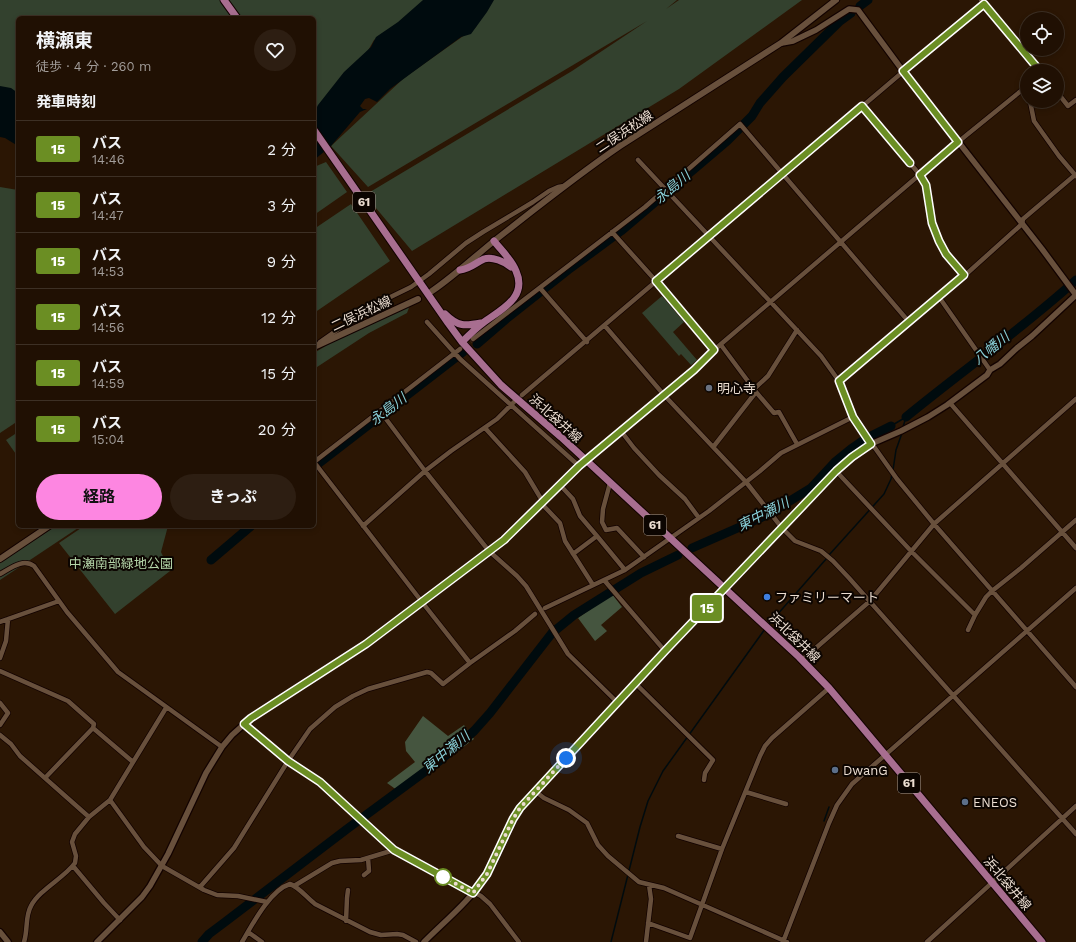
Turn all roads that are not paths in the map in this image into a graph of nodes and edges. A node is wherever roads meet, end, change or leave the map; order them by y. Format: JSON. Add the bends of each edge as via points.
{"nodes":[{"id":1,"x":224,"y":0,"type":"edge"},
{"id":2,"x":836,"y":0,"type":"edge"},
{"id":3,"x":983,"y":2,"type":"edge"},
{"id":4,"x":236,"y":16,"type":"edge"},
{"id":5,"x":781,"y":43,"type":"junction"},
{"id":6,"x":1034,"y":64,"type":"edge"},
{"id":7,"x":903,"y":71,"type":"junction"},
{"id":8,"x":1020,"y":93,"type":"edge"},
{"id":9,"x":1076,"y":100,"type":"edge"},
{"id":10,"x":1064,"y":101,"type":"edge"},
{"id":11,"x":862,"y":106,"type":"junction"},
{"id":12,"x":1031,"y":108,"type":"edge"},
{"id":13,"x":316,"y":133,"type":"edge"},
{"id":14,"x":958,"y":142,"type":"junction"},
{"id":15,"x":638,"y":160,"type":"dead end"},
{"id":16,"x":782,"y":174,"type":"junction"},
{"id":17,"x":920,"y":175,"type":"junction"},
{"id":18,"x":1075,"y":175,"type":"edge"},
{"id":19,"x":565,"y":186,"type":"junction"},
{"id":20,"x":667,"y":191,"type":"junction"},
{"id":21,"x":1022,"y":224,"type":"junction"},
{"id":22,"x":613,"y":232,"type":"junction"},
{"id":23,"x":709,"y":236,"type":"junction"},
{"id":24,"x":494,"y":241,"type":"junction"},
{"id":25,"x":841,"y":243,"type":"junction"},
{"id":26,"x":460,"y":270,"type":"junction"},
{"id":27,"x":516,"y":271,"type":"junction"},
{"id":28,"x":964,"y":275,"type":"junction"},
{"id":29,"x":416,"y":278,"type":"junction"},
{"id":30,"x":656,"y":281,"type":"junction"},
{"id":31,"x":541,"y":289,"type":"junction"},
{"id":32,"x":432,"y":291,"type":"dead end"},
{"id":33,"x":1076,"y":295,"type":"edge"},
{"id":34,"x":939,"y":297,"type":"junction"},
{"id":35,"x":418,"y":299,"type":"dead end"},
{"id":36,"x":433,"y":301,"type":"junction"},
{"id":37,"x":772,"y":302,"type":"junction"},
{"id":38,"x":427,"y":322,"type":"dead end"},
{"id":39,"x":909,"y":322,"type":"junction"},
{"id":40,"x":483,"y":323,"type":"junction"},
{"id":41,"x":605,"y":326,"type":"junction"},
{"id":42,"x":797,"y":330,"type":"junction"},
{"id":43,"x":474,"y":339,"type":"tunnel mouth"},
{"id":44,"x":586,"y":342,"type":"junction"},
{"id":45,"x":461,"y":345,"type":"junction"},
{"id":46,"x":721,"y":345,"type":"junction"},
{"id":47,"x":316,"y":346,"type":"edge"},
{"id":48,"x":316,"y":346,"type":"edge"},
{"id":49,"x":714,"y":350,"type":"junction"},
{"id":50,"x":455,"y":353,"type":"junction"},
{"id":51,"x":990,"y":370,"type":"junction"},
{"id":52,"x":839,"y":381,"type":"junction"},
{"id":53,"x":755,"y":390,"type":"junction"},
{"id":54,"x":522,"y":395,"type":"dead end"},
{"id":55,"x":664,"y":395,"type":"junction"},
{"id":56,"x":1076,"y":399,"type":"edge"},
{"id":57,"x":950,"y":403,"type":"junction"},
{"id":58,"x":513,"y":404,"type":"junction"},
{"id":59,"x":381,"y":413,"type":"junction"},
{"id":60,"x":853,"y":417,"type":"junction"},
{"id":61,"x":485,"y":428,"type":"junction"},
{"id":62,"x":621,"y":431,"type":"junction"},
{"id":63,"x":797,"y":444,"type":"junction"},
{"id":64,"x":871,"y":444,"type":"junction"},
{"id":65,"x":714,"y":446,"type":"junction"},
{"id":66,"x":585,"y":460,"type":"junction"},
{"id":67,"x":316,"y":462,"type":"edge"},
{"id":68,"x":316,"y":464,"type":"edge"},
{"id":69,"x":1003,"y":464,"type":"junction"},
{"id":70,"x":579,"y":466,"type":"junction"},
{"id":71,"x":425,"y":471,"type":"junction"},
{"id":72,"x":836,"y":471,"type":"junction"},
{"id":73,"x":746,"y":482,"type":"junction"},
{"id":74,"x":610,"y":483,"type":"junction"},
{"id":75,"x":560,"y":485,"type":"junction"},
{"id":76,"x":542,"y":502,"type":"junction"},
{"id":77,"x":699,"y":518,"type":"junction"},
{"id":78,"x":1076,"y":520,"type":"edge"},
{"id":79,"x":934,"y":524,"type":"junction"},
{"id":80,"x":363,"y":526,"type":"junction"},
{"id":81,"x":46,"y":528,"type":"edge"},
{"id":82,"x":782,"y":528,"type":"junction"},
{"id":83,"x":1062,"y":532,"type":"junction"},
{"id":84,"x":597,"y":536,"type":"junction"},
{"id":85,"x":670,"y":539,"type":"junction"},
{"id":86,"x":1076,"y":548,"type":"edge"},
{"id":87,"x":489,"y":551,"type":"junction"},
{"id":88,"x":911,"y":551,"type":"junction"},
{"id":89,"x":573,"y":554,"type":"junction"},
{"id":90,"x":644,"y":557,"type":"junction"},
{"id":91,"x":0,"y":559,"type":"edge"},
{"id":92,"x":624,"y":570,"type":"junction"},
{"id":93,"x":0,"y":574,"type":"edge"},
{"id":94,"x":604,"y":580,"type":"junction"},
{"id":95,"x":592,"y":585,"type":"junction"},
{"id":96,"x":1076,"y":588,"type":"edge"},
{"id":97,"x":726,"y":589,"type":"junction"},
{"id":98,"x":992,"y":591,"type":"junction"},
{"id":99,"x":59,"y":601,"type":"junction"},
{"id":100,"x":870,"y":601,"type":"junction"},
{"id":101,"x":422,"y":602,"type":"junction"},
{"id":102,"x":545,"y":608,"type":"dead end"},
{"id":103,"x":535,"y":614,"type":"dead end"},
{"id":104,"x":975,"y":615,"type":"junction"},
{"id":105,"x":8,"y":620,"type":"junction"},
{"id":106,"x":0,"y":622,"type":"edge"},
{"id":107,"x":968,"y":630,"type":"dead end"},
{"id":108,"x":1027,"y":630,"type":"junction"},
{"id":109,"x":665,"y":651,"type":"junction"},
{"id":110,"x":0,"y":658,"type":"edge"},
{"id":111,"x":802,"y":660,"type":"junction"},
{"id":112,"x":470,"y":663,"type":"junction"},
{"id":113,"x":0,"y":671,"type":"edge"},
{"id":114,"x":636,"y":684,"type":"junction"},
{"id":115,"x":1076,"y":687,"type":"edge"},
{"id":116,"x":829,"y":688,"type":"junction"},
{"id":117,"x":954,"y":696,"type":"junction"},
{"id":118,"x":618,"y":703,"type":"junction"},
{"id":119,"x":0,"y":704,"type":"edge"},
{"id":120,"x":166,"y":708,"type":"junction"},
{"id":121,"x":244,"y":724,"type":"junction"},
{"id":122,"x":0,"y":725,"type":"edge"},
{"id":123,"x":92,"y":728,"type":"junction"},
{"id":124,"x":0,"y":734,"type":"edge"},
{"id":125,"x":222,"y":746,"type":"junction"},
{"id":126,"x":885,"y":755,"type":"junction"},
{"id":127,"x":288,"y":761,"type":"junction"},
{"id":128,"x":133,"y":762,"type":"junction"},
{"id":129,"x":45,"y":778,"type":"junction"},
{"id":130,"x":704,"y":780,"type":"dead end"},
{"id":131,"x":535,"y":791,"type":"junction"},
{"id":132,"x":746,"y":792,"type":"junction"},
{"id":133,"x":110,"y":800,"type":"junction"},
{"id":134,"x":786,"y":804,"type":"dead end"},
{"id":135,"x":1076,"y":806,"type":"edge"},
{"id":136,"x":89,"y":816,"type":"junction"},
{"id":137,"x":1062,"y":819,"type":"junction"},
{"id":138,"x":1076,"y":834,"type":"edge"},
{"id":139,"x":678,"y":836,"type":"dead end"},
{"id":140,"x":722,"y":849,"type":"junction"},
{"id":141,"x":394,"y":850,"type":"junction"},
{"id":142,"x":368,"y":858,"type":"junction"},
{"id":143,"x":72,"y":866,"type":"junction"},
{"id":144,"x":162,"y":866,"type":"junction"},
{"id":145,"x":364,"y":875,"type":"dead end"},
{"id":146,"x":992,"y":882,"type":"junction"},
{"id":147,"x":649,"y":885,"type":"junction"},
{"id":148,"x":294,"y":886,"type":"junction"},
{"id":149,"x":200,"y":887,"type":"junction"},
{"id":150,"x":348,"y":890,"type":"dead end"},
{"id":151,"x":473,"y":893,"type":"junction"},
{"id":152,"x":268,"y":902,"type":"junction"},
{"id":153,"x":702,"y":904,"type":"junction"},
{"id":154,"x":120,"y":920,"type":"junction"},
{"id":155,"x":346,"y":921,"type":"junction"},
{"id":156,"x":648,"y":923,"type":"junction"},
{"id":157,"x":0,"y":932,"type":"edge"},
{"id":158,"x":248,"y":932,"type":"junction"},
{"id":159,"x":785,"y":941,"type":"edge"},
{"id":160,"x":8,"y":942,"type":"edge"},
{"id":161,"x":24,"y":942,"type":"edge"},
{"id":162,"x":97,"y":942,"type":"edge"},
{"id":163,"x":242,"y":942,"type":"edge"},
{"id":164,"x":262,"y":942,"type":"edge"},
{"id":165,"x":416,"y":942,"type":"edge"},
{"id":166,"x":424,"y":942,"type":"edge"},
{"id":167,"x":519,"y":942,"type":"edge"},
{"id":168,"x":646,"y":942,"type":"edge"},
{"id":169,"x":927,"y":942,"type":"edge"},
{"id":170,"x":1042,"y":942,"type":"edge"}],
"edges":[{"from":1,"to":4,"type":"main road"},
{"from":2,"to":5,"type":"main road","name":"二俣浜松線"},
{"from":3,"to":6,"type":"street"},
{"from":3,"to":7,"type":"street"},
{"from":5,"to":7,"type":"street","via":[[793,41],[816,30],[850,9],[858,10]]},
{"from":5,"to":19,"type":"main road","name":"二俣浜松線","via":[[620,146]]},
{"from":7,"to":11,"type":"street"},
{"from":7,"to":14,"type":"street"},
{"from":8,"to":14,"type":"street"},
{"from":9,"to":10,"type":"street","via":[[1068,106]]},
{"from":11,"to":16,"type":"street"},
{"from":11,"to":17,"type":"street"},
{"from":12,"to":18,"type":"street","via":[[1034,121]]},
{"from":13,"to":29,"type":"main road","name":"浜北袋井線","number":"61"},
{"from":14,"to":17,"type":"street"},
{"from":14,"to":21,"type":"street"},
{"from":15,"to":20,"type":"street"},
{"from":16,"to":20,"type":"street","via":[[740,124]]},
{"from":16,"to":23,"type":"street"},
{"from":16,"to":25,"type":"street"},
{"from":17,"to":25,"type":"street"},
{"from":17,"to":28,"type":"street","via":[[926,185],[932,223],[939,241],[946,254]]},
{"from":18,"to":21,"type":"street","via":[[1023,219]]},
{"from":19,"to":24,"type":"main road","name":"二俣浜松線"},
{"from":19,"to":29,"type":"street","via":[[549,191],[466,243],[429,274]]},
{"from":20,"to":22,"type":"street"},
{"from":20,"to":23,"type":"street"},
{"from":21,"to":28,"type":"street"},
{"from":21,"to":33,"type":"street"},
{"from":22,"to":30,"type":"street"},
{"from":22,"to":31,"type":"street"},
{"from":23,"to":30,"type":"street"},
{"from":23,"to":37,"type":"street"},
{"from":24,"to":26,"type":"main road","name":"二俣浜松線"},
{"from":24,"to":27,"type":"main road"},
{"from":25,"to":37,"type":"street"},
{"from":25,"to":39,"type":"street"},
{"from":26,"to":27,"type":"main road","via":[[468,270],[485,258],[505,262]]},
{"from":26,"to":32,"type":"main road","name":"二俣浜松線"},
{"from":27,"to":40,"type":"main road","via":[[519,281],[516,296],[508,306]]},
{"from":28,"to":34,"type":"street"},
{"from":29,"to":36,"type":"main road","name":"浜北袋井線","number":"61"},
{"from":29,"to":47,"type":"street","via":[[411,287],[370,307]]},
{"from":30,"to":41,"type":"street"},
{"from":30,"to":49,"type":"street"},
{"from":31,"to":43,"type":"street"},
{"from":31,"to":44,"type":"street"},
{"from":33,"to":51,"type":"street","via":[[1000,364]]},
{"from":34,"to":39,"type":"street"},
{"from":34,"to":51,"type":"street"},
{"from":35,"to":48,"type":"main road","name":"二俣浜松線"},
{"from":36,"to":40,"type":"main road","via":[[457,324]]},
{"from":36,"to":45,"type":"main road","name":"浜北袋井線","number":"61"},
{"from":37,"to":42,"type":"street"},
{"from":37,"to":46,"type":"street"},
{"from":38,"to":50,"type":"street"},
{"from":39,"to":52,"type":"street"},
{"from":40,"to":45,"type":"main road"},
{"from":41,"to":44,"type":"street"},
{"from":41,"to":55,"type":"street"},
{"from":42,"to":52,"type":"street"},
{"from":42,"to":53,"type":"street","via":[[768,376]]},
{"from":44,"to":54,"type":"street"},
{"from":45,"to":50,"type":"street"},
{"from":45,"to":66,"type":"main road","name":"浜北袋井線","number":"61","via":[[501,385]]},
{"from":46,"to":49,"type":"street"},
{"from":46,"to":53,"type":"street"},
{"from":49,"to":55,"type":"street"},
{"from":50,"to":58,"type":"street"},
{"from":50,"to":59,"type":"street"},
{"from":51,"to":57,"type":"street"},
{"from":52,"to":60,"type":"street"},
{"from":53,"to":63,"type":"street","via":[[774,413],[779,412]]},
{"from":53,"to":65,"type":"street"},
{"from":55,"to":62,"type":"street"},
{"from":55,"to":65,"type":"street"},
{"from":56,"to":69,"type":"street"},
{"from":57,"to":64,"type":"street","via":[[904,430]]},
{"from":57,"to":69,"type":"street"},
{"from":58,"to":61,"type":"street"},
{"from":58,"to":70,"type":"street"},
{"from":59,"to":67,"type":"street"},
{"from":59,"to":71,"type":"street"},
{"from":60,"to":63,"type":"street"},
{"from":60,"to":64,"type":"street"},
{"from":61,"to":71,"type":"street"},
{"from":61,"to":76,"type":"street","via":[[523,469]]},
{"from":62,"to":66,"type":"street"},
{"from":62,"to":77,"type":"street","via":[[659,476],[685,499]]},
{"from":63,"to":73,"type":"street","via":[[781,453]]},
{"from":64,"to":72,"type":"street"},
{"from":64,"to":79,"type":"street"},
{"from":65,"to":73,"type":"street"},
{"from":66,"to":70,"type":"street"},
{"from":66,"to":74,"type":"main road","name":"浜北袋井線","number":"61"},
{"from":68,"to":80,"type":"street"},
{"from":69,"to":79,"type":"street"},
{"from":69,"to":83,"type":"street"},
{"from":70,"to":75,"type":"street"},
{"from":71,"to":80,"type":"street"},
{"from":71,"to":87,"type":"street"},
{"from":72,"to":82,"type":"street"},
{"from":72,"to":88,"type":"street"},
{"from":73,"to":77,"type":"street"},
{"from":73,"to":82,"type":"street"},
{"from":74,"to":85,"type":"main road","name":"浜北袋井線","number":"61"},
{"from":74,"to":90,"type":"street","via":[[602,522],[606,530],[617,528]]},
{"from":75,"to":76,"type":"street"},
{"from":75,"to":84,"type":"street","via":[[573,499],[580,516]]},
{"from":76,"to":87,"type":"street","via":[[504,540]]},
{"from":76,"to":89,"type":"street","via":[[560,523],[565,541]]},
{"from":77,"to":85,"type":"street"},
{"from":78,"to":83,"type":"street"},
{"from":79,"to":88,"type":"street"},
{"from":79,"to":98,"type":"street"},
{"from":80,"to":101,"type":"street"},
{"from":81,"to":91,"type":"main road"},
{"from":82,"to":97,"type":"street"},
{"from":82,"to":100,"type":"street","via":[[795,541],[825,554]]},
{"from":83,"to":86,"type":"street"},
{"from":83,"to":98,"type":"street"},
{"from":84,"to":89,"type":"street"},
{"from":84,"to":92,"type":"street"},
{"from":85,"to":90,"type":"street"},
{"from":85,"to":97,"type":"main road","name":"浜北袋井線","number":"61"},
{"from":87,"to":101,"type":"street"},
{"from":87,"to":118,"type":"street","via":[[526,586],[568,654]]},
{"from":88,"to":100,"type":"street"},
{"from":88,"to":104,"type":"street"},
{"from":89,"to":95,"type":"street"},
{"from":90,"to":92,"type":"street"},
{"from":92,"to":94,"type":"street"},
{"from":93,"to":99,"type":"street","via":[[22,562],[27,562],[34,566]]},
{"from":94,"to":95,"type":"street"},
{"from":94,"to":109,"type":"street"},
{"from":95,"to":102,"type":"street"},
{"from":96,"to":108,"type":"street"},
{"from":97,"to":109,"type":"street"},
{"from":97,"to":111,"type":"main road","name":"浜北袋井線","number":"61"},
{"from":98,"to":104,"type":"street"},
{"from":98,"to":108,"type":"street"},
{"from":99,"to":105,"type":"street"},
{"from":99,"to":120,"type":"street","via":[[118,672]]},
{"from":100,"to":111,"type":"street"},
{"from":100,"to":117,"type":"street"},
{"from":101,"to":112,"type":"street"},
{"from":101,"to":121,"type":"street","via":[[366,644]]},
{"from":103,"to":112,"type":"street"},
{"from":104,"to":107,"type":"street"},
{"from":105,"to":106,"type":"street"},
{"from":105,"to":110,"type":"street","via":[[6,641]]},
{"from":108,"to":115,"type":"street"},
{"from":108,"to":117,"type":"street"},
{"from":109,"to":114,"type":"street"},
{"from":111,"to":116,"type":"main road","name":"浜北袋井線","number":"61"},
{"from":112,"to":127,"type":"street","via":[[442,684],[427,672],[368,689],[353,696],[335,707],[310,729]]},
{"from":113,"to":123,"type":"street","via":[[68,701],[94,724]]},
{"from":114,"to":118,"type":"street"},
{"from":114,"to":130,"type":"street","via":[[713,760]]},
{"from":116,"to":126,"type":"main road","name":"浜北袋井線","number":"61"},
{"from":116,"to":132,"type":"street","via":[[765,746]]},
{"from":117,"to":126,"type":"street"},
{"from":117,"to":137,"type":"street"},
{"from":118,"to":131,"type":"street"},
{"from":119,"to":122,"type":"street","via":[[8,713]]},
{"from":120,"to":125,"type":"street"},
{"from":120,"to":128,"type":"street"},
{"from":121,"to":125,"type":"street"},
{"from":121,"to":127,"type":"street"},
{"from":123,"to":128,"type":"street"},
{"from":123,"to":129,"type":"street"},
{"from":124,"to":129,"type":"street"},
{"from":125,"to":144,"type":"street","via":[[206,773]]},
{"from":126,"to":146,"type":"main road","name":"浜北袋井線","number":"61"},
{"from":126,"to":159,"type":"street","via":[[852,784],[837,805]]},
{"from":127,"to":141,"type":"street","via":[[320,782]]},
{"from":127,"to":149,"type":"street","via":[[234,848]]},
{"from":128,"to":133,"type":"street"},
{"from":129,"to":136,"type":"street"},
{"from":131,"to":147,"type":"street","via":[[587,823],[608,856],[638,882]]},
{"from":131,"to":151,"type":"street","via":[[513,819],[487,874]]},
{"from":132,"to":134,"type":"street"},
{"from":132,"to":140,"type":"street"},
{"from":133,"to":136,"type":"street"},
{"from":133,"to":144,"type":"street","via":[[144,847]]},
{"from":135,"to":137,"type":"street"},
{"from":136,"to":143,"type":"street","via":[[73,838],[76,856]]},
{"from":137,"to":138,"type":"street"},
{"from":137,"to":146,"type":"street"},
{"from":139,"to":140,"type":"street"},
{"from":140,"to":153,"type":"street"},
{"from":141,"to":142,"type":"street"},
{"from":141,"to":151,"type":"street"},
{"from":142,"to":145,"type":"street","via":[[369,871]]},
{"from":142,"to":148,"type":"street","via":[[332,864]]},
{"from":143,"to":154,"type":"street"},
{"from":143,"to":161,"type":"street","via":[[30,906]]},
{"from":144,"to":149,"type":"street"},
{"from":144,"to":154,"type":"street","via":[[142,897]]},
{"from":146,"to":169,"type":"street"},
{"from":146,"to":170,"type":"main road","name":"浜北袋井線","number":"61"},
{"from":147,"to":153,"type":"street","via":[[664,888]]},
{"from":147,"to":156,"type":"street"},
{"from":148,"to":152,"type":"street","via":[[285,885]]},
{"from":148,"to":155,"type":"street","via":[[315,904]]},
{"from":149,"to":152,"type":"street","via":[[217,895]]},
{"from":150,"to":155,"type":"street"},
{"from":151,"to":166,"type":"street"},
{"from":151,"to":167,"type":"street","via":[[490,904]]},
{"from":152,"to":158,"type":"street"},
{"from":153,"to":156,"type":"street","via":[[690,938]]},
{"from":153,"to":159,"type":"street"},
{"from":154,"to":162,"type":"street"},
{"from":155,"to":165,"type":"street","via":[[370,932],[381,935],[404,935]]},
{"from":156,"to":168,"type":"street"},
{"from":157,"to":160,"type":"street"},
{"from":158,"to":163,"type":"street"},
{"from":158,"to":164,"type":"street"}]}
